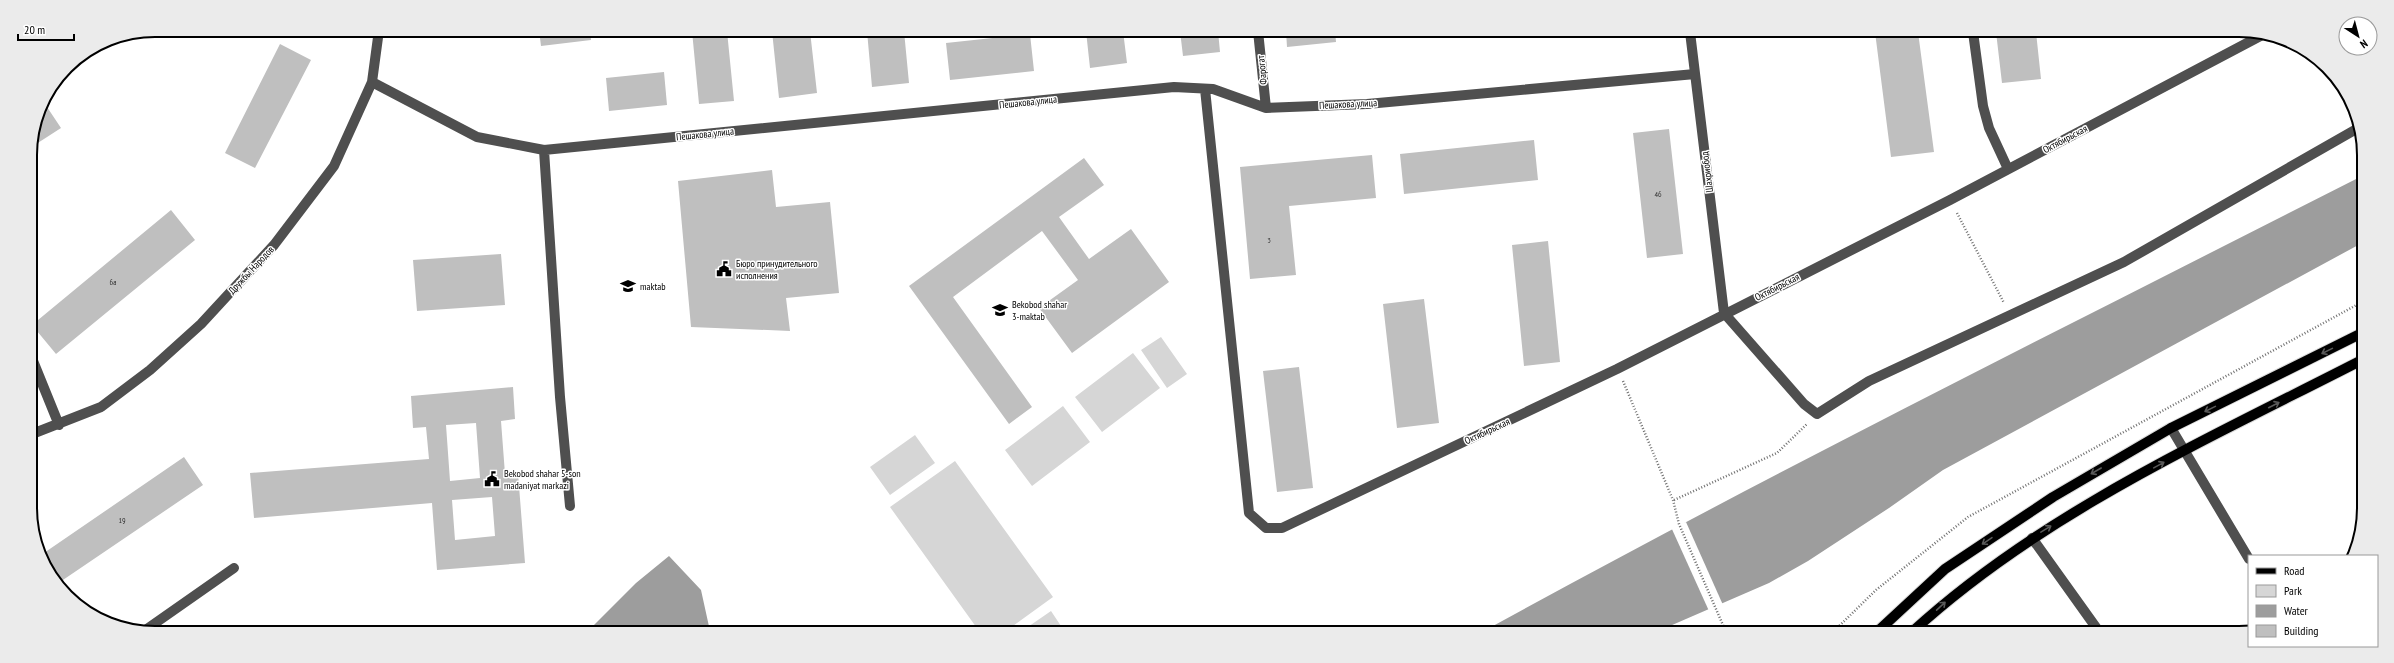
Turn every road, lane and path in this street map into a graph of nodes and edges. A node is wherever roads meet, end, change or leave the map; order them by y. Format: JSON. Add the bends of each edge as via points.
{"nodes":[{"id":1,"x":378,"y":37,"type":"edge"},
{"id":2,"x":1259,"y":37,"type":"edge"},
{"id":3,"x":1691,"y":37,"type":"edge"},
{"id":4,"x":1974,"y":37,"type":"edge"},
{"id":5,"x":2256,"y":38,"type":"edge"},
{"id":6,"x":1695,"y":74,"type":"junction"},
{"id":7,"x":372,"y":82,"type":"junction"},
{"id":8,"x":1205,"y":89,"type":"junction"},
{"id":9,"x":1266,"y":108,"type":"junction"},
{"id":10,"x":2355,"y":130,"type":"edge"},
{"id":11,"x":544,"y":150,"type":"junction"},
{"id":12,"x":2008,"y":169,"type":"junction"},
{"id":13,"x":1950,"y":200,"type":"junction"},
{"id":14,"x":2357,"y":305,"type":"edge"},
{"id":15,"x":1724,"y":313,"type":"junction"},
{"id":16,"x":2010,"y":315,"type":"junction"},
{"id":17,"x":2357,"y":336,"type":"edge"},
{"id":18,"x":2357,"y":363,"type":"edge"},
{"id":19,"x":1618,"y":369,"type":"junction"},
{"id":20,"x":37,"y":371,"type":"edge"},
{"id":21,"x":1817,"y":414,"type":"junction"},
{"id":22,"x":59,"y":425,"type":"junction"},
{"id":23,"x":2171,"y":428,"type":"junction"},
{"id":24,"x":37,"y":432,"type":"edge"},
{"id":25,"x":2184,"y":451,"type":"junction"},
{"id":26,"x":1674,"y":500,"type":"junction"},
{"id":27,"x":570,"y":506,"type":"dead end"},
{"id":28,"x":2032,"y":538,"type":"junction"},
{"id":29,"x":2248,"y":557,"type":"edge"},
{"id":30,"x":234,"y":568,"type":"dead end"},
{"id":31,"x":151,"y":626,"type":"edge"},
{"id":32,"x":1723,"y":626,"type":"edge"},
{"id":33,"x":1839,"y":626,"type":"edge"},
{"id":34,"x":1883,"y":626,"type":"edge"},
{"id":35,"x":1919,"y":626,"type":"edge"},
{"id":36,"x":2095,"y":626,"type":"edge"}],
"edges":[{"from":1,"to":7,"type":"street","name":"Дружбы Народов"},
{"from":2,"to":9,"type":"street","name":"Фарогат"},
{"from":3,"to":6,"type":"street","name":"Шахриобод"},
{"from":4,"to":12,"type":"street","via":[[1983,106],[1989,128]]},
{"from":5,"to":12,"type":"street","name":"Октябирьская"},
{"from":6,"to":9,"type":"street","name":"Пешакова улица","via":[[1367,104]]},
{"from":6,"to":15,"type":"street","name":"Шахриобод"},
{"from":7,"to":11,"type":"street","name":"Пешакова улица","via":[[477,137]]},
{"from":7,"to":22,"type":"street","name":"Дружбы Народов","via":[[334,166],[274,245],[200,324],[150,370],[102,407]]},
{"from":8,"to":9,"type":"street","name":"Пешакова улица","via":[[1213,89]]},
{"from":8,"to":11,"type":"street","name":"Пешакова улица","via":[[1174,87]]},
{"from":8,"to":19,"type":"street","name":"Октябирьская","via":[[1249,513],[1266,528],[1282,528]]},
{"from":10,"to":16,"type":"street","via":[[2124,262]]},
{"from":11,"to":27,"type":"street","via":[[560,397]]},
{"from":12,"to":13,"type":"street","name":"Октябирьская"},
{"from":13,"to":15,"type":"street","name":"Октябирьская"},
{"from":13,"to":16,"type":"path"},
{"from":14,"to":33,"type":"path","via":[[1968,517],[1876,590]]},
{"from":15,"to":19,"type":"street","name":"Октябирьская"},
{"from":15,"to":21,"type":"street","via":[[1804,404]]},
{"from":16,"to":21,"type":"street","via":[[1869,382]]},
{"from":17,"to":23,"type":"main road","one_way":true},
{"from":25,"to":18,"type":"main road","one_way":true},
{"from":19,"to":26,"type":"path"},
{"from":20,"to":22,"type":"street"},
{"from":21,"to":26,"type":"path","via":[[1778,453]]},
{"from":22,"to":24,"type":"street","name":"Дружбы Народов"},
{"from":23,"to":25,"type":"street"},
{"from":23,"to":34,"type":"main road","one_way":true,"via":[[2053,496],[1945,569]]},
{"from":28,"to":25,"type":"main road","one_way":true},
{"from":25,"to":29,"type":"street"},
{"from":26,"to":32,"type":"path","via":[[1679,524]]},
{"from":35,"to":28,"type":"main road","one_way":true,"via":[[1948,600]]},
{"from":28,"to":36,"type":"street"},
{"from":30,"to":31,"type":"street"}]}
